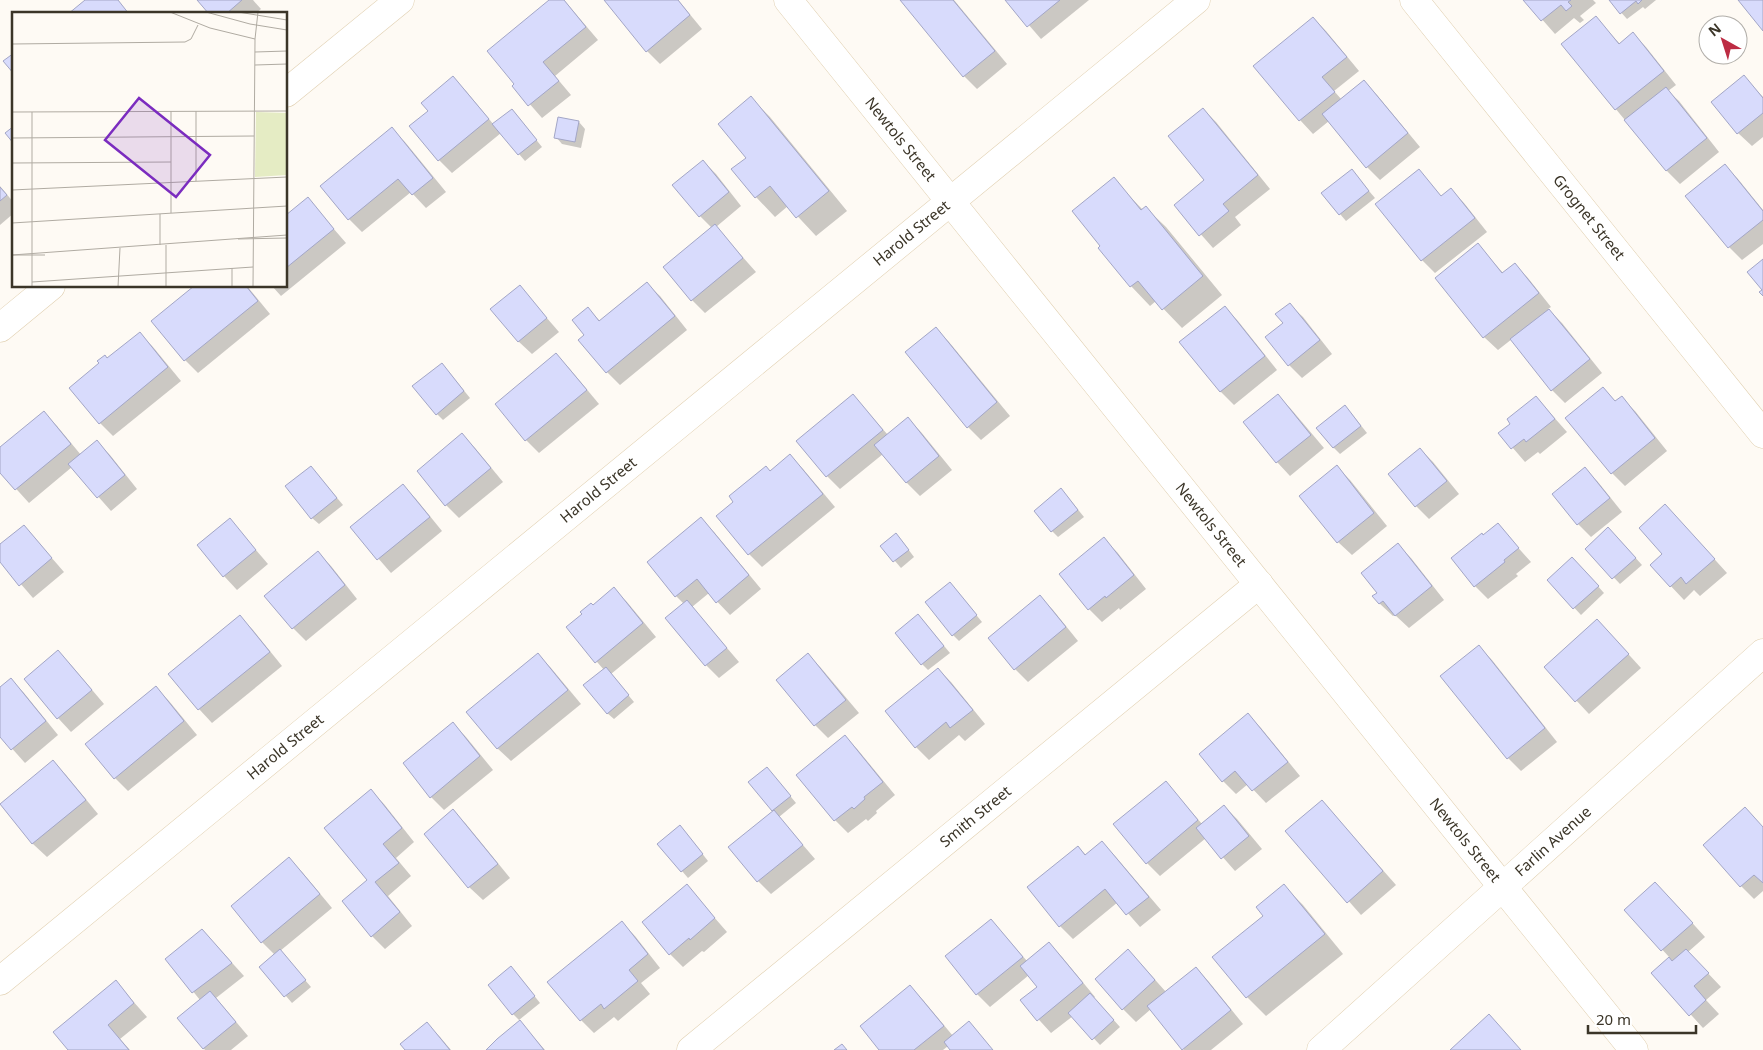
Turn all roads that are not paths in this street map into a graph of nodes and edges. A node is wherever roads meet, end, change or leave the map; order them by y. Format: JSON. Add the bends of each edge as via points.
{"nodes":[{"id":1,"x":400,"y":0,"type":"edge"},
{"id":2,"x":788,"y":0,"type":"edge"},
{"id":3,"x":1196,"y":0,"type":"edge"},
{"id":4,"x":1414,"y":0,"type":"edge"},
{"id":5,"x":288,"y":91,"type":"edge"},
{"id":6,"x":950,"y":202,"type":"junction"},
{"id":7,"x":49,"y":288,"type":"edge"},
{"id":8,"x":0,"y":328,"type":"edge"},
{"id":9,"x":1763,"y":434,"type":"edge"},
{"id":10,"x":1259,"y":584,"type":"junction"},
{"id":11,"x":1763,"y":653,"type":"edge"},
{"id":12,"x":1502,"y":888,"type":"junction"},
{"id":13,"x":0,"y":981,"type":"edge"},
{"id":14,"x":691,"y":1050,"type":"edge"},
{"id":15,"x":1321,"y":1050,"type":"edge"},
{"id":16,"x":1634,"y":1050,"type":"edge"}],
"edges":[{"from":1,"to":5,"type":"street"},
{"from":2,"to":6,"type":"street","name":"Newtols Street"},
{"from":3,"to":6,"type":"street","name":"Harold Street"},
{"from":4,"to":9,"type":"street","name":"Grognet Street"},
{"from":6,"to":10,"type":"street","name":"Newtols Street"},
{"from":6,"to":13,"type":"street","name":"Harold Street"},
{"from":7,"to":8,"type":"street"},
{"from":10,"to":12,"type":"street","name":"Newtols Street"},
{"from":10,"to":14,"type":"street","name":"Smith Street"},
{"from":11,"to":12,"type":"street","name":"Farlin Avenue"},
{"from":12,"to":15,"type":"street","name":"Farlin Avenue"},
{"from":12,"to":16,"type":"street","name":"Newtols Street"}]}
